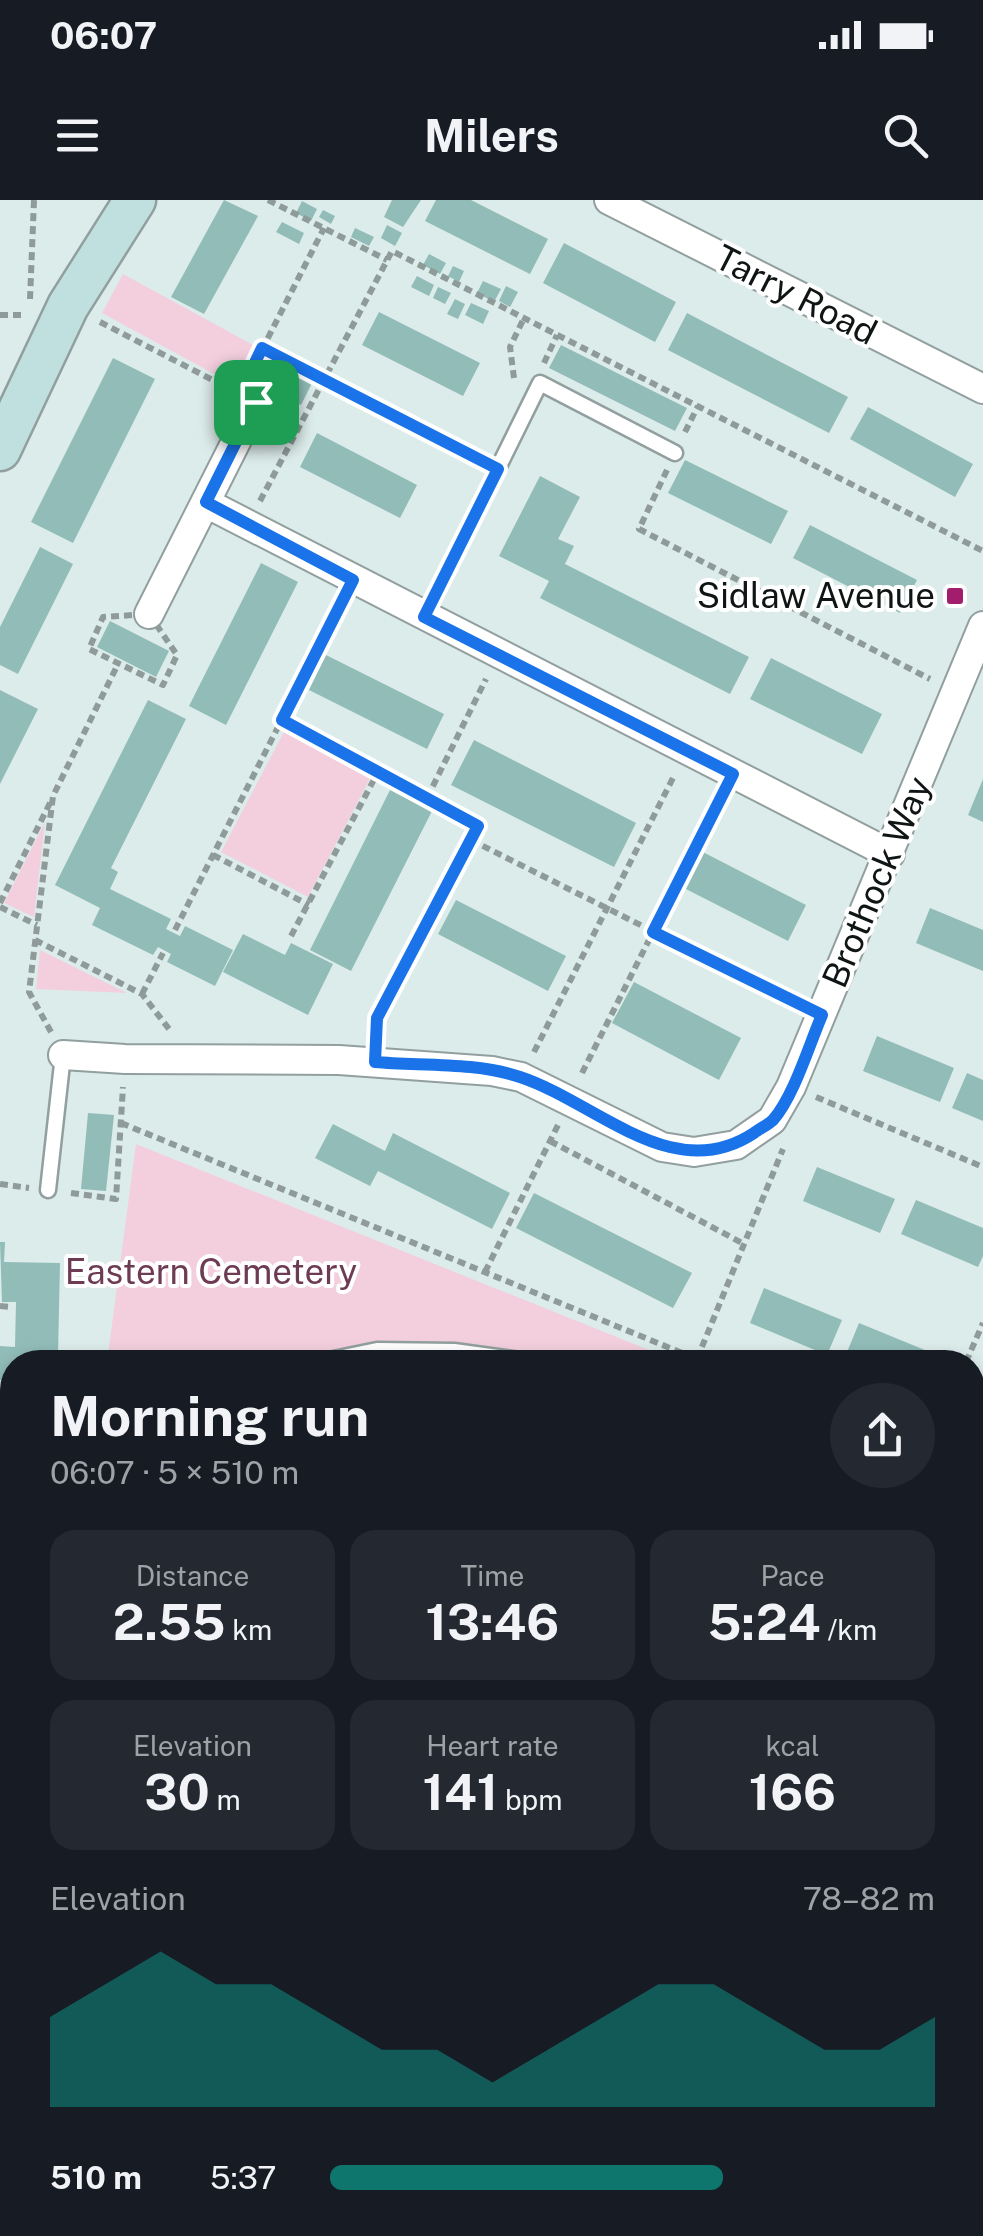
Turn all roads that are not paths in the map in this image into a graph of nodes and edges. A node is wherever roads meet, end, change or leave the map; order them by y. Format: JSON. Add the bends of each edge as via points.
{"nodes":[{"id":1,"x":135,"y":200,"type":"edge"},
{"id":2,"x":609,"y":200,"type":"edge"},
{"id":3,"x":983,"y":389,"type":"edge"},
{"id":4,"x":256,"y":402,"type":"road end"},
{"id":5,"x":0,"y":450,"type":"edge"},
{"id":6,"x":675,"y":452,"type":"road end"},
{"id":7,"x":206,"y":502,"type":"junction"},
{"id":8,"x":149,"y":614,"type":"road end"},
{"id":9,"x":424,"y":617,"type":"junction"},
{"id":10,"x":983,"y":626,"type":"edge"},
{"id":11,"x":890,"y":854,"type":"junction"},
{"id":12,"x":63,"y":1055,"type":"joint"},
{"id":13,"x":48,"y":1190,"type":"road end"}],
"edges":[{"from":1,"to":5,"type":"street","via":[[68,306]]},
{"from":2,"to":3,"type":"street","name":"Tarry Road"},
{"from":4,"to":7,"type":"street"},
{"from":6,"to":9,"type":"lane","via":[[540,384]]},
{"from":7,"to":8,"type":"street"},
{"from":7,"to":9,"type":"street"},
{"from":9,"to":11,"type":"street"},
{"from":10,"to":11,"type":"street","name":"Brothock Way"},
{"from":11,"to":12,"type":"street","name":"Brothock Way","via":[[792,1087],[772,1120],[736,1145],[694,1152],[662,1147],[521,1077],[492,1070]]},
{"from":12,"to":13,"type":"lane"}]}
